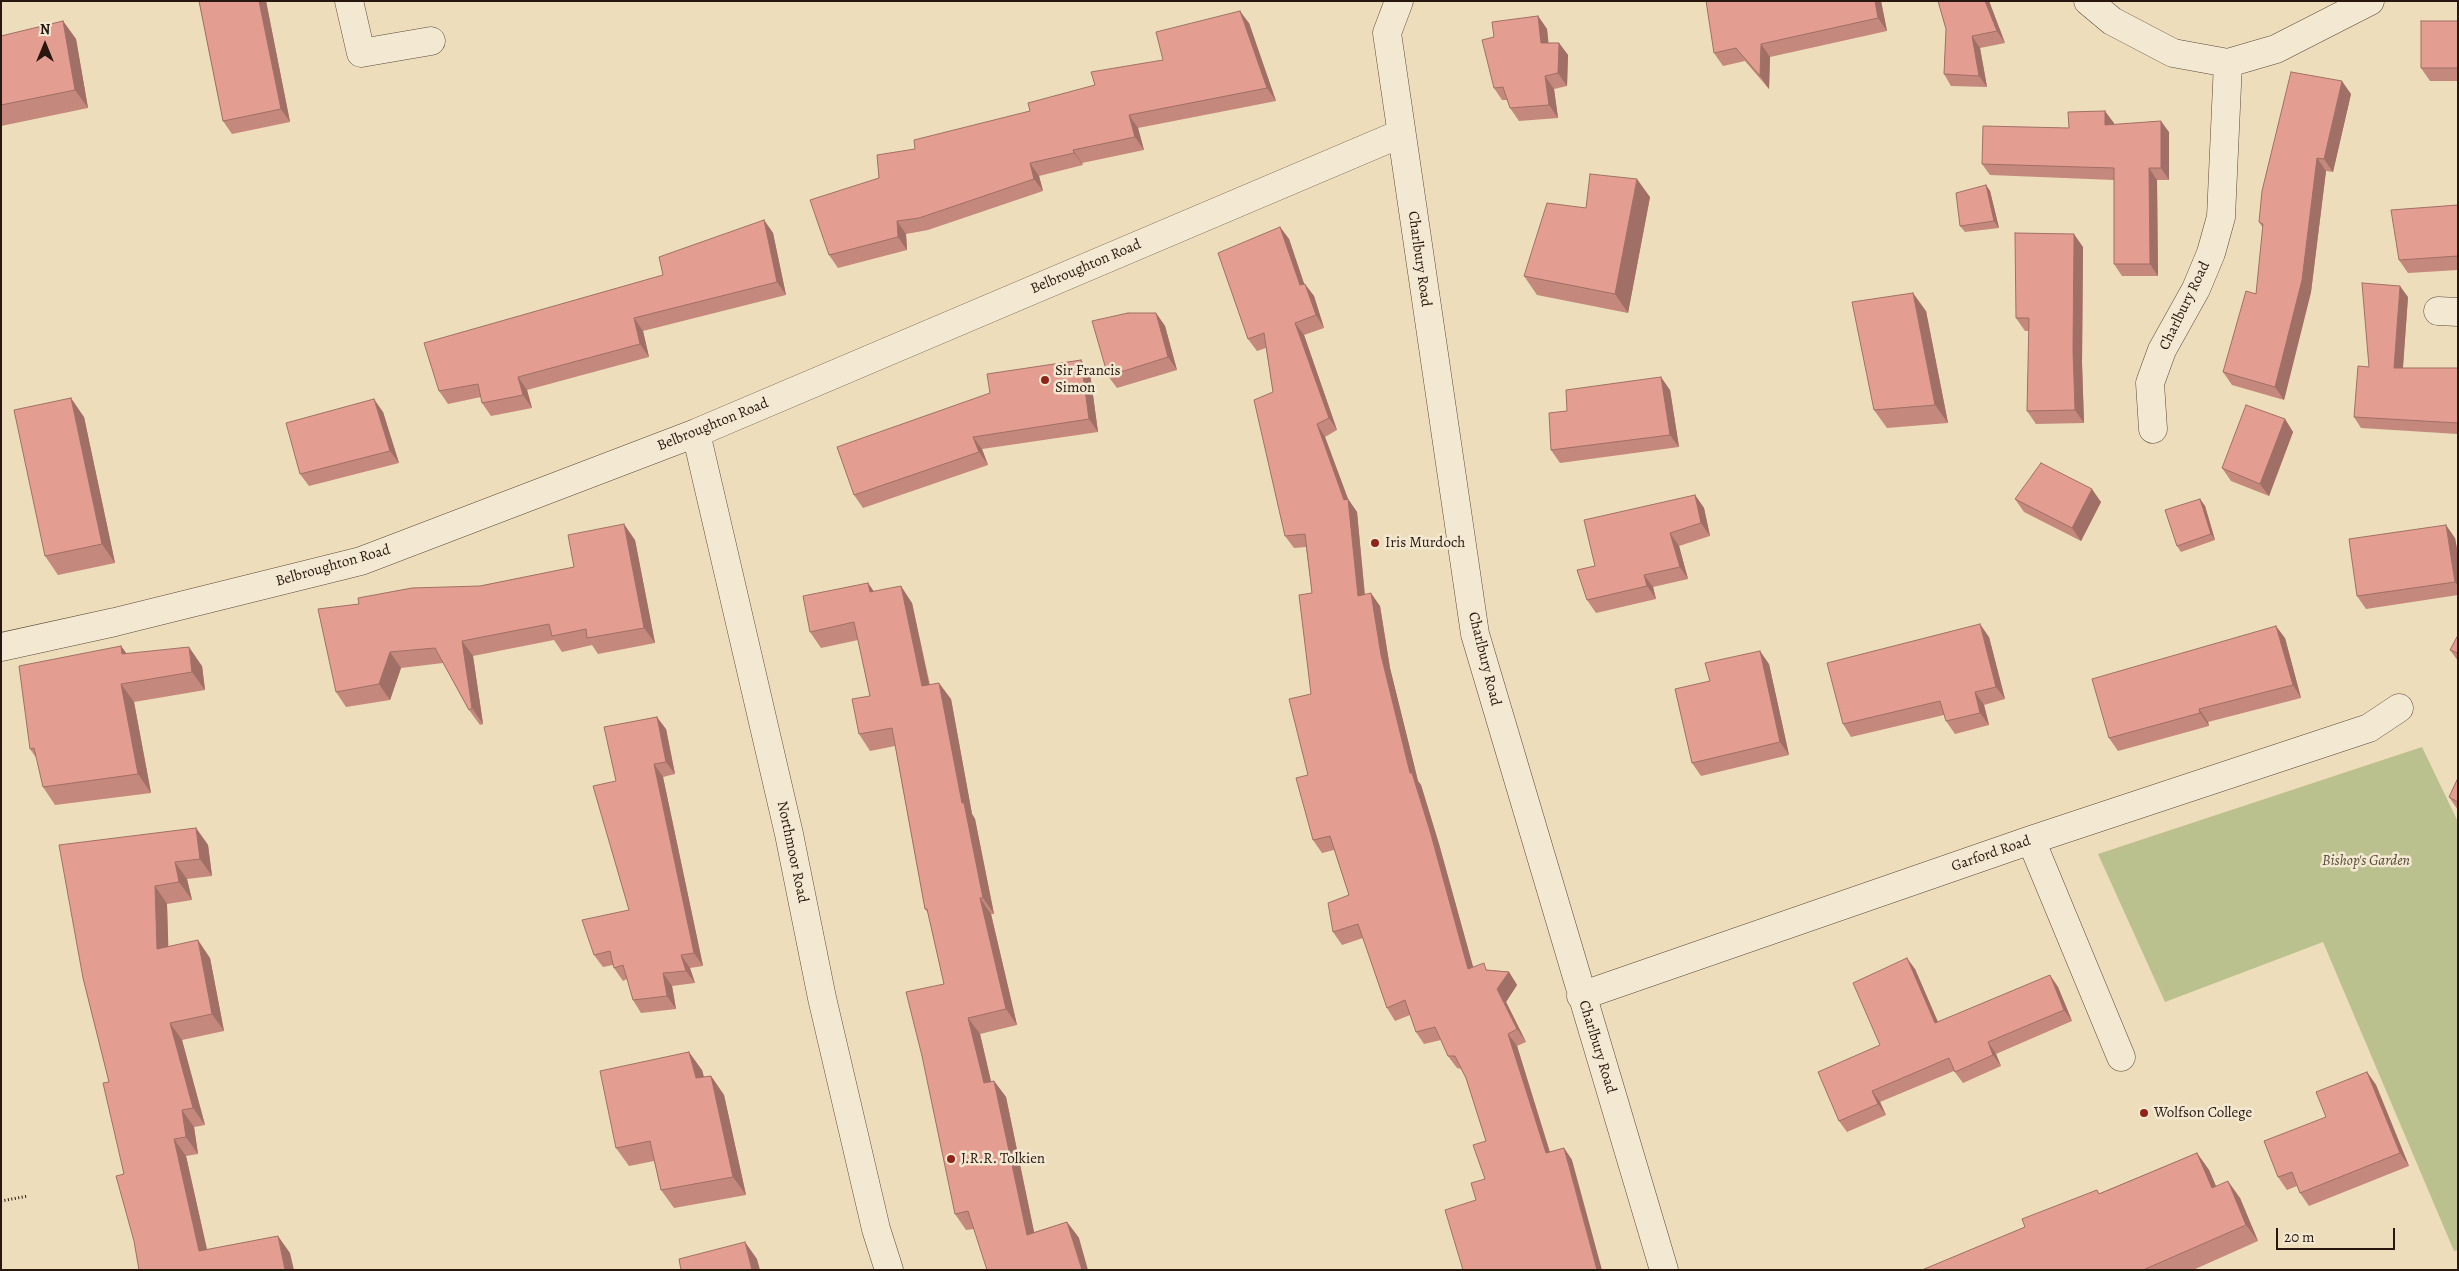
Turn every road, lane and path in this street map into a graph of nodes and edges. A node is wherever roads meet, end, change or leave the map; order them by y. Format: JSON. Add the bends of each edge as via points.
{"nodes":[{"id":1,"x":349,"y":1,"type":"edge"},
{"id":2,"x":1399,"y":1,"type":"edge"},
{"id":3,"x":2088,"y":1,"type":"edge"},
{"id":4,"x":2370,"y":1,"type":"edge"},
{"id":5,"x":431,"y":41,"type":"dead end"},
{"id":6,"x":2228,"y":63,"type":"junction"},
{"id":7,"x":1400,"y":134,"type":"junction"},
{"id":8,"x":2153,"y":429,"type":"dead end"},
{"id":9,"x":696,"y":433,"type":"junction"},
{"id":10,"x":1,"y":647,"type":"edge"},
{"id":11,"x":2399,"y":708,"type":"dead end"},
{"id":12,"x":2030,"y":840,"type":"junction"},
{"id":13,"x":1582,"y":996,"type":"junction"},
{"id":14,"x":2121,"y":1057,"type":"dead end"},
{"id":15,"x":28,"y":1196,"type":"dead end"},
{"id":16,"x":1,"y":1201,"type":"edge"},
{"id":17,"x":889,"y":1270,"type":"edge"},
{"id":18,"x":1664,"y":1270,"type":"edge"}],
"edges":[{"from":1,"to":5,"type":"street","via":[[361,53]]},
{"from":2,"to":7,"type":"street","name":"Charlbury Road","via":[[1387,33]]},
{"from":3,"to":6,"type":"street","via":[[2112,21],[2173,53]]},
{"from":4,"to":6,"type":"street","via":[[2276,49]]},
{"from":6,"to":8,"type":"street","name":"Charlbury Road","via":[[2221,217],[2196,290],[2162,350],[2150,383]]},
{"from":7,"to":9,"type":"street","name":"Belbroughton Road"},
{"from":7,"to":13,"type":"street","name":"Charlbury Road","via":[[1475,634]]},
{"from":9,"to":10,"type":"street","name":"Belbroughton Road","via":[[361,561]]},
{"from":9,"to":17,"type":"street","name":"Northmoor Road","via":[[789,834],[822,998],[876,1230]]},
{"from":11,"to":12,"type":"street","name":"Garford Road","via":[[2369,728]]},
{"from":12,"to":13,"type":"street","name":"Garford Road"},
{"from":12,"to":14,"type":"street"},
{"from":13,"to":18,"type":"street","name":"Charlbury Road"},
{"from":15,"to":16,"type":"path"}]}
